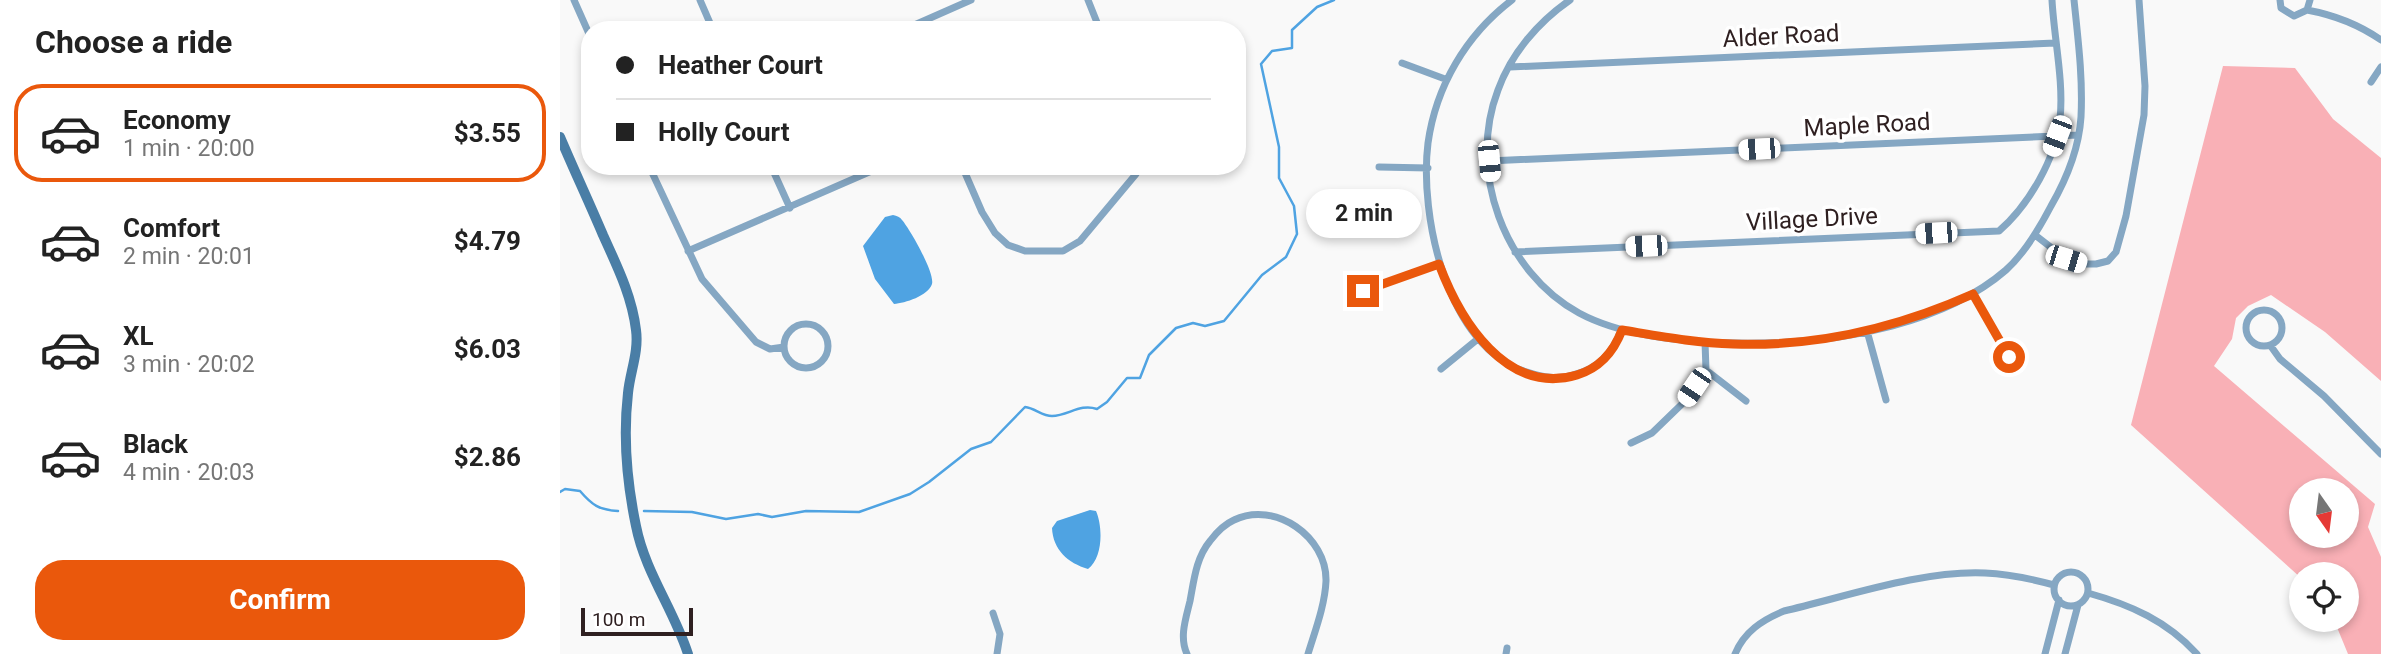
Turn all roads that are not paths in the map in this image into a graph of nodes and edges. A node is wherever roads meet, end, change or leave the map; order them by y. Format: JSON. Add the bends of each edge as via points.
{"nodes":[{"id":1,"x":573,"y":0,"type":"edge"},
{"id":2,"x":700,"y":0,"type":"edge"},
{"id":3,"x":971,"y":0,"type":"edge"},
{"id":4,"x":1088,"y":0,"type":"edge"},
{"id":5,"x":1512,"y":0,"type":"edge"},
{"id":6,"x":1570,"y":0,"type":"edge"},
{"id":7,"x":2052,"y":0,"type":"edge"},
{"id":8,"x":2074,"y":0,"type":"edge"},
{"id":9,"x":2138,"y":0,"type":"edge"},
{"id":10,"x":2280,"y":0,"type":"edge"},
{"id":11,"x":2309,"y":0,"type":"edge"},
{"id":12,"x":2306,"y":10,"type":"junction"},
{"id":13,"x":583,"y":21,"type":"edge"},
{"id":14,"x":709,"y":21,"type":"edge"},
{"id":15,"x":923,"y":21,"type":"edge"},
{"id":16,"x":1096,"y":21,"type":"edge"},
{"id":17,"x":2381,"y":40,"type":"edge"},
{"id":18,"x":2055,"y":43,"type":"junction"},
{"id":19,"x":1402,"y":63,"type":"dead end"},
{"id":20,"x":1510,"y":67,"type":"junction"},
{"id":21,"x":2381,"y":67,"type":"edge"},
{"id":22,"x":1446,"y":79,"type":"junction"},
{"id":23,"x":2371,"y":82,"type":"dead end"},
{"id":24,"x":2078,"y":135,"type":"junction"},
{"id":25,"x":2057,"y":136,"type":"junction"},
{"id":26,"x":560,"y":137,"type":"edge"},
{"id":27,"x":1489,"y":161,"type":"junction"},
{"id":28,"x":1379,"y":167,"type":"dead end"},
{"id":29,"x":1428,"y":168,"type":"junction"},
{"id":30,"x":653,"y":175,"type":"edge"},
{"id":31,"x":775,"y":175,"type":"edge"},
{"id":32,"x":863,"y":175,"type":"edge"},
{"id":33,"x":966,"y":175,"type":"edge"},
{"id":34,"x":1135,"y":175,"type":"edge"},
{"id":35,"x":790,"y":208,"type":"junction"},
{"id":36,"x":2035,"y":235,"type":"junction"},
{"id":37,"x":688,"y":251,"type":"junction"},
{"id":38,"x":1515,"y":252,"type":"junction"},
{"id":39,"x":1439,"y":264,"type":"junction"},
{"id":40,"x":1363,"y":291,"type":"dead end"},
{"id":41,"x":1973,"y":294,"type":"junction"},
{"id":42,"x":1622,"y":330,"type":"junction"},
{"id":43,"x":1867,"y":331,"type":"junction"},
{"id":44,"x":1479,"y":338,"type":"junction"},
{"id":45,"x":1705,"y":342,"type":"junction"},
{"id":46,"x":2270,"y":345,"type":"junction"},
{"id":47,"x":783,"y":347,"type":"junction"},
{"id":48,"x":2009,"y":357,"type":"dead end"},
{"id":49,"x":1441,"y":369,"type":"dead end"},
{"id":50,"x":1706,"y":370,"type":"junction"},
{"id":51,"x":1886,"y":400,"type":"dead end"},
{"id":52,"x":1746,"y":401,"type":"dead end"},
{"id":53,"x":1631,"y":443,"type":"dead end"},
{"id":54,"x":2381,"y":454,"type":"edge"},
{"id":55,"x":2054,"y":585,"type":"junction"},
{"id":56,"x":2088,"y":593,"type":"junction"},
{"id":57,"x":2059,"y":600,"type":"junction"},
{"id":58,"x":2078,"y":605,"type":"junction"},
{"id":59,"x":993,"y":613,"type":"dead end"},
{"id":60,"x":688,"y":654,"type":"edge"},
{"id":61,"x":997,"y":654,"type":"edge"},
{"id":62,"x":1187,"y":654,"type":"edge"},
{"id":63,"x":1308,"y":654,"type":"edge"},
{"id":64,"x":1735,"y":654,"type":"edge"},
{"id":65,"x":2045,"y":654,"type":"edge"},
{"id":66,"x":2065,"y":654,"type":"edge"},
{"id":67,"x":2197,"y":654,"type":"edge"}],
"edges":[{"from":1,"to":13,"type":"street"},
{"from":2,"to":14,"type":"street"},
{"from":3,"to":15,"type":"street"},
{"from":4,"to":16,"type":"street"},
{"from":5,"to":22,"type":"street","via":[[1470,41]]},
{"from":6,"to":20,"type":"street","via":[[1530,36]]},
{"from":7,"to":18,"type":"street","name":"Village Drive"},
{"from":8,"to":24,"type":"street","via":[[2081,64]]},
{"from":9,"to":36,"type":"street","via":[[2144,115],[2116,251],[2108,261],[2081,264],[2066,259]]},
{"from":10,"to":12,"type":"street","via":[[2281,8],[2290,15]]},
{"from":11,"to":12,"type":"street"},
{"from":12,"to":17,"type":"street","via":[[2346,20]]},
{"from":18,"to":20,"type":"street","name":"Alder Road"},
{"from":18,"to":25,"type":"street","name":"Village Drive","via":[[2061,91]]},
{"from":19,"to":22,"type":"street"},
{"from":20,"to":27,"type":"street","via":[[1493,107]]},
{"from":21,"to":23,"type":"street"},
{"from":22,"to":29,"type":"street","via":[[1431,129]]},
{"from":24,"to":25,"type":"street","name":"Maple Road"},
{"from":24,"to":36,"type":"street","via":[[2059,194]]},
{"from":25,"to":27,"type":"street","name":"Maple Road"},
{"from":25,"to":38,"type":"street","name":"Village Drive","via":[[2031,195],[2000,231]]},
{"from":26,"to":60,"type":"street","via":[[629,292],[636,331],[626,437],[630,496],[640,546]]},
{"from":27,"to":38,"type":"street","via":[[1494,203]]},
{"from":28,"to":29,"type":"street"},
{"from":29,"to":39,"type":"street","via":[[1429,216]]},
{"from":30,"to":37,"type":"street"},
{"from":31,"to":35,"type":"street"},
{"from":32,"to":35,"type":"street"},
{"from":33,"to":34,"type":"street","via":[[982,212],[1008,245],[1025,251],[1063,251],[1080,241]]},
{"from":35,"to":37,"type":"street"},
{"from":36,"to":41,"type":"street","via":[[2008,268]]},
{"from":37,"to":47,"type":"street","via":[[702,279],[756,342],[770,349]]},
{"from":38,"to":42,"type":"street","via":[[1554,297],[1580,314]]},
{"from":39,"to":40,"type":"street"},
{"from":39,"to":44,"type":"street","via":[[1448,289]]},
{"from":41,"to":43,"type":"street"},
{"from":41,"to":48,"type":"street"},
{"from":42,"to":44,"type":"street","via":[[1609,354],[1596,366],[1560,379],[1518,370]]},
{"from":42,"to":45,"type":"street"},
{"from":43,"to":45,"type":"street","via":[[1791,343]]},
{"from":43,"to":51,"type":"street"},
{"from":44,"to":49,"type":"street"},
{"from":45,"to":50,"type":"street"},
{"from":46,"to":46,"type":"street","via":[[2281,335],[2280,319],[2268,310],[2256,312],[2247,322],[2248,336],[2253,343]]},
{"from":46,"to":54,"type":"street"},
{"from":47,"to":47,"type":"street","via":[[790,362],[804,368],[822,362],[828,348],[824,333],[806,324],[793,328]]},
{"from":50,"to":52,"type":"street"},
{"from":50,"to":53,"type":"street","via":[[1672,416]]},
{"from":55,"to":56,"type":"street","via":[[2062,575],[2077,573],[2086,582]]},
{"from":55,"to":57,"type":"street"},
{"from":55,"to":64,"type":"street","via":[[1985,573],[1914,580],[1784,611],[1751,630]]},
{"from":56,"to":58,"type":"street"},
{"from":56,"to":67,"type":"street","via":[[2145,613],[2181,636]]},
{"from":57,"to":58,"type":"street","via":[[2070,607]]},
{"from":57,"to":65,"type":"street"},
{"from":58,"to":66,"type":"street"},
{"from":59,"to":61,"type":"street","via":[[1000,634]]},
{"from":62,"to":63,"type":"street","via":[[1183,631],[1199,559],[1214,536],[1235,519],[1266,515],[1284,519],[1306,534],[1323,562],[1326,580]]}]}
